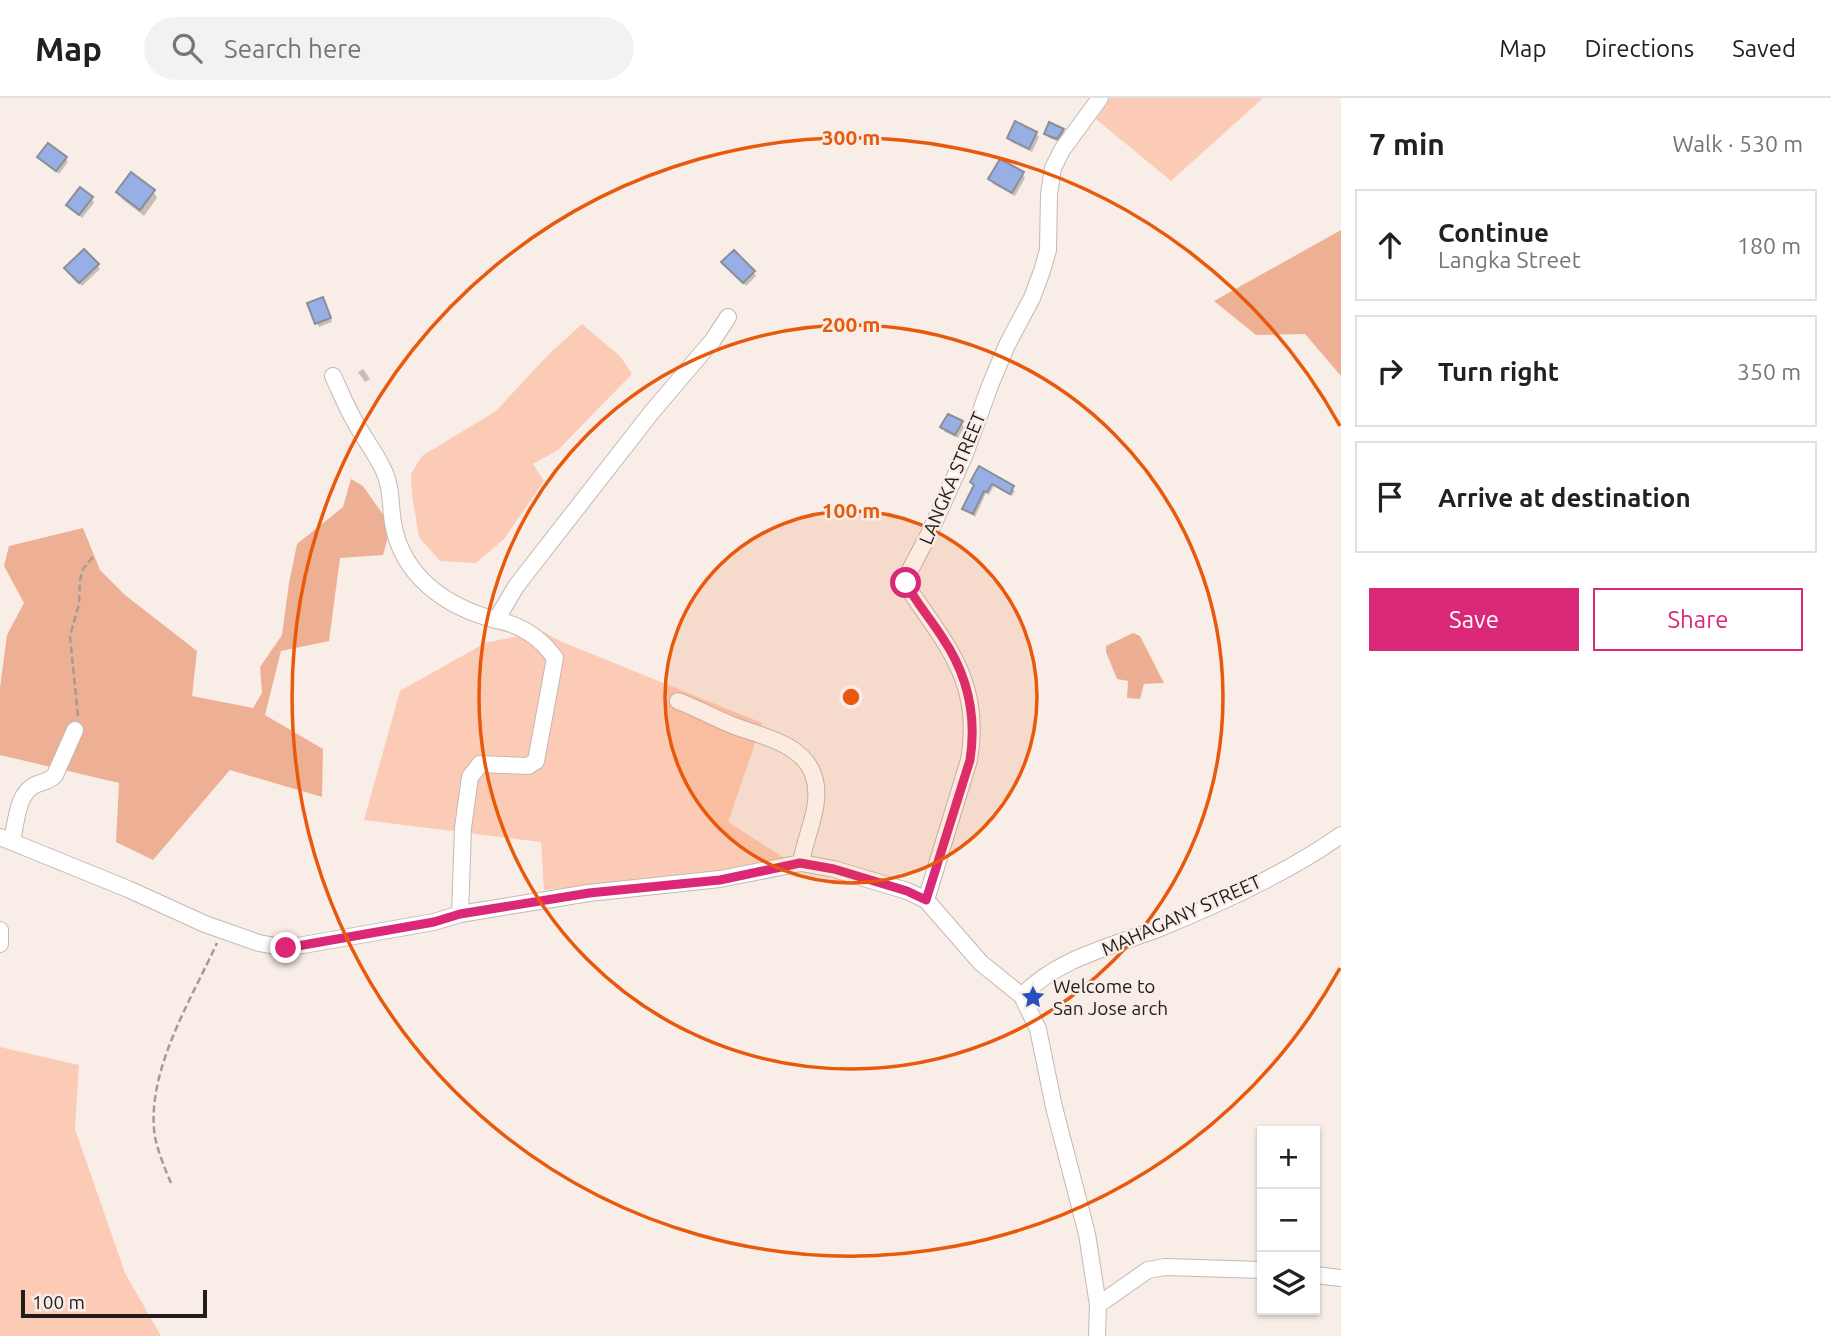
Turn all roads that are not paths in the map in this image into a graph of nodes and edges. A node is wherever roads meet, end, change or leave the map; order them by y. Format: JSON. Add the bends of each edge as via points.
{"nodes":[{"id":1,"x":1100,"y":98,"type":"edge"},
{"id":2,"x":728,"y":317,"type":"dead end"},
{"id":3,"x":333,"y":376,"type":"dead end"},
{"id":4,"x":496,"y":620,"type":"junction"},
{"id":5,"x":678,"y":701,"type":"dead end"},
{"id":6,"x":75,"y":730,"type":"road end"},
{"id":7,"x":1341,"y":835,"type":"edge"},
{"id":8,"x":6,"y":839,"type":"edge"},
{"id":9,"x":800,"y":863,"type":"junction"},
{"id":10,"x":926,"y":900,"type":"junction"},
{"id":11,"x":460,"y":914,"type":"junction"},
{"id":12,"x":0,"y":930,"type":"edge"},
{"id":13,"x":0,"y":944,"type":"edge"},
{"id":14,"x":1022,"y":996,"type":"junction"},
{"id":15,"x":1257,"y":1270,"type":"edge"},
{"id":16,"x":1320,"y":1276,"type":"edge"},
{"id":17,"x":1341,"y":1278,"type":"edge"},
{"id":18,"x":1098,"y":1305,"type":"junction"},
{"id":19,"x":1097,"y":1336,"type":"edge"}],
"edges":[{"from":1,"to":10,"type":"street","name":"LANGKA STREET","via":[[1054,168],[1048,250],[1039,280],[906,583],[958,665],[969,693],[972,719],[970,760]]},
{"from":2,"to":4,"type":"street","via":[[517,585]]},
{"from":3,"to":4,"type":"street","via":[[384,471],[397,539],[412,571],[472,614]]},
{"from":4,"to":11,"type":"street","via":[[528,631],[555,658],[536,761],[528,766],[480,764],[470,777]]},
{"from":5,"to":9,"type":"street","via":[[772,739],[805,762],[813,773],[814,810]]},
{"from":6,"to":8,"type":"street","via":[[55,775],[35,785],[22,800]]},
{"from":7,"to":14,"type":"street","name":"MAHAGANY STREET","via":[[1238,893],[1073,961],[1038,980]]},
{"from":8,"to":11,"type":"street","via":[[223,930],[286,948]]},
{"from":9,"to":10,"type":"street","via":[[834,869]]},
{"from":9,"to":11,"type":"street","via":[[720,880],[589,893]]},
{"from":10,"to":14,"type":"street","via":[[981,963]]},
{"from":12,"to":13,"type":"street"},
{"from":14,"to":18,"type":"street","via":[[1038,1030],[1087,1234]]},
{"from":15,"to":18,"type":"street","via":[[1148,1270]]},
{"from":16,"to":17,"type":"street"},
{"from":18,"to":19,"type":"street"}]}
